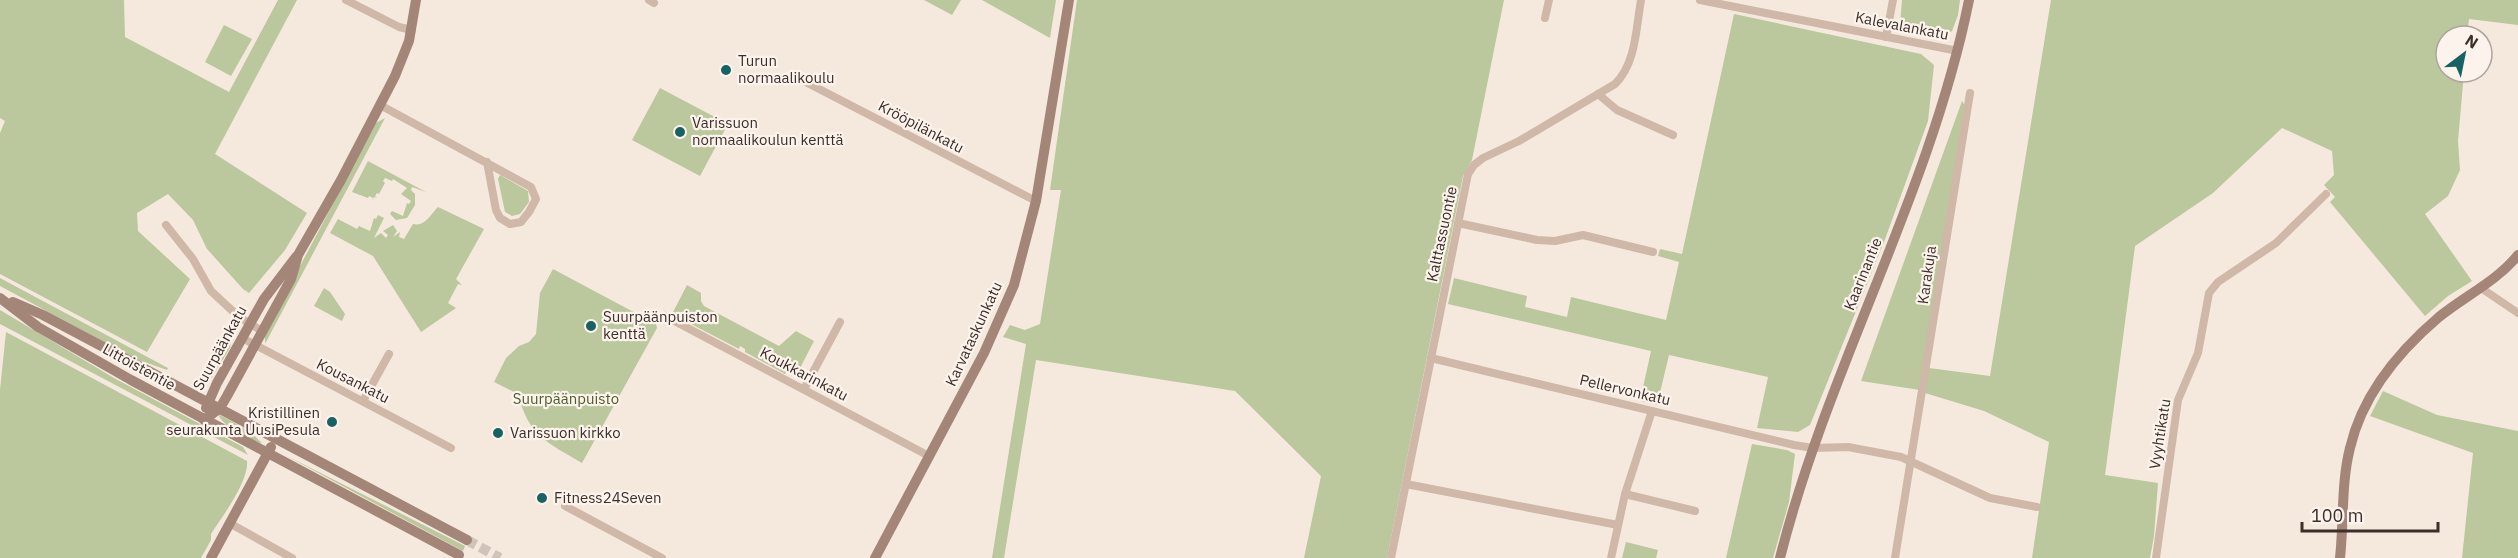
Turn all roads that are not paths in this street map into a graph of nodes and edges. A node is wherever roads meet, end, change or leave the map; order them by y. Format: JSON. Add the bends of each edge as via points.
{"nodes":[{"id":1,"x":346,"y":0,"type":"edge"},
{"id":2,"x":416,"y":0,"type":"edge"},
{"id":3,"x":1069,"y":0,"type":"edge"},
{"id":4,"x":1549,"y":0,"type":"edge"},
{"id":5,"x":1641,"y":0,"type":"edge"},
{"id":6,"x":1700,"y":0,"type":"edge"},
{"id":7,"x":1893,"y":0,"type":"edge"},
{"id":8,"x":1969,"y":0,"type":"edge"},
{"id":9,"x":1738,"y":3,"type":"edge"},
{"id":10,"x":1545,"y":18,"type":"dead end"},
{"id":11,"x":412,"y":30,"type":"junction"},
{"id":12,"x":1886,"y":38,"type":"junction"},
{"id":13,"x":1958,"y":51,"type":"junction"},
{"id":14,"x":794,"y":76,"type":"dead end"},
{"id":15,"x":1970,"y":93,"type":"dead end"},
{"id":16,"x":1598,"y":94,"type":"junction"},
{"id":17,"x":380,"y":105,"type":"junction"},
{"id":18,"x":1673,"y":135,"type":"dead end"},
{"id":19,"x":487,"y":162,"type":"junction"},
{"id":20,"x":2326,"y":194,"type":"dead end"},
{"id":21,"x":1036,"y":201,"type":"junction"},
{"id":22,"x":1458,"y":223,"type":"junction"},
{"id":23,"x":166,"y":225,"type":"dead end"},
{"id":24,"x":1653,"y":252,"type":"dead end"},
{"id":25,"x":298,"y":255,"type":"junction"},
{"id":26,"x":2518,"y":255,"type":"edge"},
{"id":27,"x":2481,"y":288,"type":"junction"},
{"id":28,"x":0,"y":298,"type":"edge"},
{"id":29,"x":2518,"y":313,"type":"edge"},
{"id":30,"x":665,"y":316,"type":"dead end"},
{"id":31,"x":840,"y":322,"type":"dead end"},
{"id":32,"x":250,"y":323,"type":"junction"},
{"id":33,"x":262,"y":331,"type":"junction"},
{"id":34,"x":242,"y":338,"type":"junction"},
{"id":35,"x":254,"y":346,"type":"junction"},
{"id":36,"x":389,"y":354,"type":"dead end"},
{"id":37,"x":1431,"y":358,"type":"junction"},
{"id":38,"x":804,"y":389,"type":"junction"},
{"id":39,"x":207,"y":402,"type":"junction"},
{"id":40,"x":363,"y":402,"type":"junction"},
{"id":41,"x":220,"y":408,"type":"junction"},
{"id":42,"x":1652,"y":411,"type":"junction"},
{"id":43,"x":204,"y":420,"type":"junction"},
{"id":44,"x":275,"y":438,"type":"junction"},
{"id":45,"x":452,"y":448,"type":"dead end"},
{"id":46,"x":1812,"y":448,"type":"junction"},
{"id":47,"x":268,"y":453,"type":"junction"},
{"id":48,"x":929,"y":456,"type":"junction"},
{"id":49,"x":1910,"y":460,"type":"junction"},
{"id":50,"x":1406,"y":484,"type":"junction"},
{"id":51,"x":1625,"y":494,"type":"junction"},
{"id":52,"x":565,"y":506,"type":"dead end"},
{"id":53,"x":2037,"y":507,"type":"dead end"},
{"id":54,"x":1695,"y":511,"type":"dead end"},
{"id":55,"x":231,"y":524,"type":"junction"},
{"id":56,"x":1618,"y":525,"type":"junction"},
{"id":57,"x":467,"y":540,"type":"tunnel mouth"},
{"id":58,"x":459,"y":555,"type":"dead end"},
{"id":59,"x":211,"y":558,"type":"edge"},
{"id":60,"x":292,"y":558,"type":"edge"},
{"id":61,"x":662,"y":558,"type":"edge"},
{"id":62,"x":875,"y":558,"type":"edge"},
{"id":63,"x":1392,"y":558,"type":"edge"},
{"id":64,"x":1611,"y":558,"type":"edge"},
{"id":65,"x":1780,"y":558,"type":"edge"},
{"id":66,"x":1895,"y":558,"type":"edge"},
{"id":67,"x":2156,"y":558,"type":"edge"},
{"id":68,"x":2340,"y":558,"type":"edge"}],
"edges":[{"from":1,"to":11,"type":"street"},
{"from":2,"to":11,"type":"street","name":"Suurpäänkatu"},
{"from":3,"to":21,"type":"street","name":"Karvataskunkatu"},
{"from":4,"to":10,"type":"street"},
{"from":5,"to":16,"type":"street","name":"Kalttassuontie","via":[[1624,75]]},
{"from":6,"to":9,"type":"street","name":"Kalevalankatu"},
{"from":7,"to":12,"type":"street"},
{"from":8,"to":13,"type":"street","name":"Kaarinantie"},
{"from":9,"to":12,"type":"street","name":"Kalevalankatu"},
{"from":11,"to":17,"type":"street","name":"Suurpäänkatu"},
{"from":12,"to":13,"type":"street","name":"Kalevalankatu"},
{"from":13,"to":46,"type":"street","name":"Kaarinantie","via":[[1908,202]]},
{"from":14,"to":21,"type":"street","name":"Krööpilänkatu"},
{"from":15,"to":49,"type":"street","name":"Karakuja"},
{"from":16,"to":18,"type":"street","via":[[1617,110]]},
{"from":16,"to":22,"type":"street","name":"Kalttassuontie","via":[[1474,165],[1468,174]]},
{"from":17,"to":19,"type":"street"},
{"from":17,"to":25,"type":"street","name":"Suurpäänkatu"},
{"from":19,"to":19,"type":"street","via":[[498,214],[510,224],[520,222],[534,204],[533,190]]},
{"from":20,"to":67,"type":"street","name":"Vyyhtikatu","via":[[2276,243],[2218,282],[2209,293],[2198,353],[2178,400]]},
{"from":21,"to":48,"type":"street","name":"Karvataskunkatu","via":[[1006,305]]},
{"from":22,"to":24,"type":"street","via":[[1537,240],[1583,235]]},
{"from":22,"to":37,"type":"street","name":"Kalttassuontie"},
{"from":23,"to":32,"type":"street","via":[[193,259],[211,291]]},
{"from":25,"to":32,"type":"street","name":"Suurpäänkatu"},
{"from":25,"to":33,"type":"street","name":"Suurpäänkatu","via":[[291,279]]},
{"from":26,"to":27,"type":"street"},
{"from":27,"to":29,"type":"street"},
{"from":27,"to":68,"type":"street","via":[[2433,322],[2372,393],[2349,450]]},
{"from":28,"to":39,"type":"street","name":"Littoistentie","via":[[43,315]]},
{"from":28,"to":43,"type":"street","name":"Littoistentie","via":[[38,327]]},
{"from":30,"to":38,"type":"street","name":"Koukkarinkatu"},
{"from":31,"to":38,"type":"street"},
{"from":32,"to":33,"type":"street"},
{"from":32,"to":34,"type":"street","name":"Suurpäänkatu"},
{"from":33,"to":35,"type":"street","name":"Suurpäänkatu"},
{"from":34,"to":35,"type":"street","name":"Kousankatu"},
{"from":34,"to":39,"type":"street","name":"Suurpäänkatu"},
{"from":35,"to":40,"type":"street","name":"Kousankatu"},
{"from":35,"to":41,"type":"street","name":"Suurpäänkatu"},
{"from":36,"to":40,"type":"street"},
{"from":37,"to":42,"type":"street","name":"Pellervonkatu"},
{"from":37,"to":50,"type":"street","name":"Kalttassuontie"},
{"from":38,"to":48,"type":"street","name":"Koukkarinkatu"},
{"from":39,"to":41,"type":"street","name":"Littoistentie"},
{"from":39,"to":43,"type":"street","name":"Suurpäänkatu"},
{"from":40,"to":45,"type":"street","name":"Kousankatu"},
{"from":41,"to":43,"type":"street","name":"Suurpäänkatu"},
{"from":41,"to":44,"type":"street","name":"Littoistentie"},
{"from":42,"to":46,"type":"street","name":"Pellervonkatu"},
{"from":42,"to":51,"type":"street"},
{"from":43,"to":47,"type":"street","name":"Littoistentie"},
{"from":44,"to":47,"type":"street"},
{"from":44,"to":57,"type":"street","name":"Littoistentie"},
{"from":46,"to":49,"type":"street","name":"Pellervonkatu","via":[[1848,447]]},
{"from":46,"to":65,"type":"street","name":"Kaarinantie"},
{"from":47,"to":55,"type":"street"},
{"from":47,"to":58,"type":"street","name":"Littoistentie"},
{"from":48,"to":62,"type":"street","name":"Karvataskunkatu"},
{"from":49,"to":53,"type":"street","name":"Pellervonkatu","via":[[1990,498]]},
{"from":49,"to":66,"type":"street","name":"Karakuja"},
{"from":50,"to":56,"type":"street"},
{"from":50,"to":63,"type":"street","name":"Kalttassuontie"},
{"from":51,"to":54,"type":"street"},
{"from":51,"to":56,"type":"street"},
{"from":52,"to":61,"type":"street"},
{"from":55,"to":59,"type":"street"},
{"from":55,"to":60,"type":"street"},
{"from":56,"to":64,"type":"street"}]}
